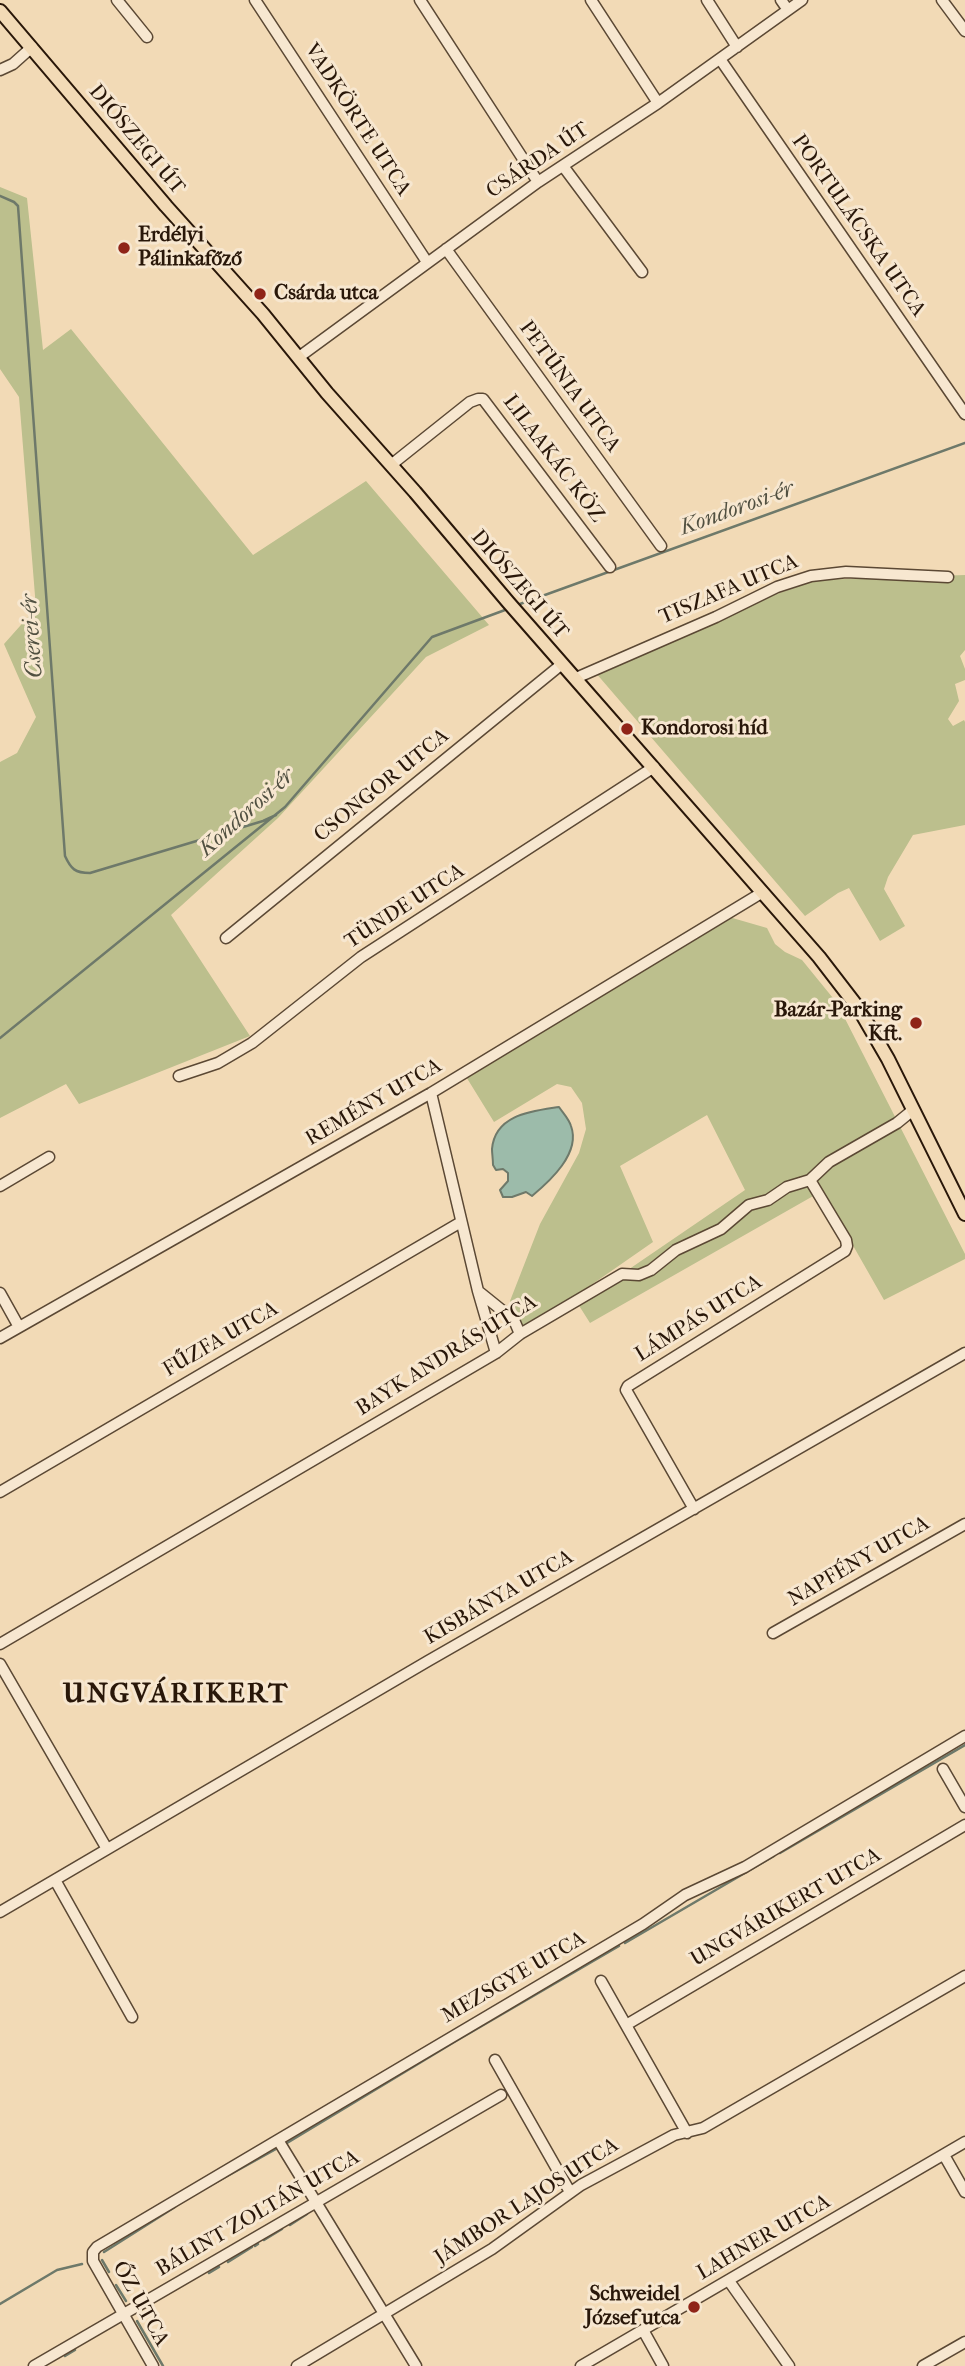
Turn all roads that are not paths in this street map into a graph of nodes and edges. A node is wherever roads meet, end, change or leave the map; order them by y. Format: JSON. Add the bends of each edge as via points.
{"nodes":[{"id":1,"x":117,"y":0,"type":"edge"},
{"id":2,"x":255,"y":0,"type":"edge"},
{"id":3,"x":420,"y":0,"type":"edge"},
{"id":4,"x":590,"y":0,"type":"edge"},
{"id":5,"x":707,"y":0,"type":"edge"},
{"id":6,"x":781,"y":0,"type":"edge"},
{"id":7,"x":802,"y":0,"type":"edge"},
{"id":8,"x":942,"y":0,"type":"edge"},
{"id":9,"x":788,"y":10,"type":"junction"},
{"id":10,"x":0,"y":11,"type":"edge"},
{"id":11,"x":965,"y":31,"type":"edge"},
{"id":12,"x":147,"y":37,"type":"dead end"},
{"id":13,"x":32,"y":47,"type":"junction"},
{"id":14,"x":737,"y":47,"type":"junction"},
{"id":15,"x":720,"y":59,"type":"junction"},
{"id":16,"x":0,"y":71,"type":"edge"},
{"id":17,"x":658,"y":103,"type":"junction"},
{"id":18,"x":564,"y":166,"type":"junction"},
{"id":19,"x":538,"y":182,"type":"junction"},
{"id":20,"x":446,"y":249,"type":"junction"},
{"id":21,"x":427,"y":262,"type":"junction"},
{"id":22,"x":642,"y":272,"type":"dead end"},
{"id":23,"x":299,"y":357,"type":"junction"},
{"id":24,"x":965,"y":414,"type":"edge"},
{"id":25,"x":391,"y":465,"type":"junction"},
{"id":26,"x":662,"y":547,"type":"dead end"},
{"id":27,"x":610,"y":567,"type":"dead end"},
{"id":28,"x":948,"y":577,"type":"dead end"},
{"id":29,"x":562,"y":664,"type":"junction"},
{"id":30,"x":576,"y":678,"type":"junction"},
{"id":31,"x":654,"y":767,"type":"junction"},
{"id":32,"x":763,"y":892,"type":"junction"},
{"id":33,"x":226,"y":937,"type":"dead end"},
{"id":34,"x":179,"y":1076,"type":"dead end"},
{"id":35,"x":431,"y":1093,"type":"junction"},
{"id":36,"x":913,"y":1110,"type":"junction"},
{"id":37,"x":49,"y":1157,"type":"dead end"},
{"id":38,"x":810,"y":1180,"type":"junction"},
{"id":39,"x":0,"y":1186,"type":"edge"},
{"id":40,"x":965,"y":1214,"type":"edge"},
{"id":41,"x":461,"y":1222,"type":"junction"},
{"id":42,"x":478,"y":1291,"type":"junction"},
{"id":43,"x":0,"y":1293,"type":"edge"},
{"id":44,"x":19,"y":1327,"type":"junction"},
{"id":45,"x":520,"y":1334,"type":"junction"},
{"id":46,"x":0,"y":1338,"type":"edge"},
{"id":47,"x":496,"y":1353,"type":"junction"},
{"id":48,"x":965,"y":1353,"type":"edge"},
{"id":49,"x":0,"y":1492,"type":"edge"},
{"id":50,"x":694,"y":1509,"type":"junction"},
{"id":51,"x":965,"y":1524,"type":"edge"},
{"id":52,"x":773,"y":1633,"type":"dead end"},
{"id":53,"x":0,"y":1644,"type":"edge"},
{"id":54,"x":0,"y":1664,"type":"edge"},
{"id":55,"x":965,"y":1736,"type":"edge"},
{"id":56,"x":943,"y":1769,"type":"dead end"},
{"id":57,"x":965,"y":1807,"type":"edge"},
{"id":58,"x":965,"y":1825,"type":"edge"},
{"id":59,"x":107,"y":1849,"type":"junction"},
{"id":60,"x":55,"y":1880,"type":"junction"},
{"id":61,"x":0,"y":1912,"type":"edge"},
{"id":62,"x":965,"y":1976,"type":"edge"},
{"id":63,"x":601,"y":1981,"type":"dead end"},
{"id":64,"x":132,"y":2017,"type":"dead end"},
{"id":65,"x":626,"y":2025,"type":"junction"},
{"id":66,"x":495,"y":2060,"type":"dead end"},
{"id":67,"x":501,"y":2095,"type":"dead end"},
{"id":68,"x":687,"y":2133,"type":"junction"},
{"id":69,"x":278,"y":2140,"type":"junction"},
{"id":70,"x":965,"y":2142,"type":"edge"},
{"id":71,"x":944,"y":2155,"type":"junction"},
{"id":72,"x":570,"y":2192,"type":"junction"},
{"id":73,"x":965,"y":2192,"type":"edge"},
{"id":74,"x":316,"y":2202,"type":"junction"},
{"id":75,"x":93,"y":2261,"type":"joint"},
{"id":76,"x":729,"y":2281,"type":"junction"},
{"id":77,"x":385,"y":2313,"type":"junction"},
{"id":78,"x":123,"y":2314,"type":"junction"},
{"id":79,"x":643,"y":2330,"type":"junction"},
{"id":80,"x":965,"y":2342,"type":"edge"},
{"id":81,"x":938,"y":2362,"type":"edge"},
{"id":82,"x":34,"y":2366,"type":"edge"},
{"id":83,"x":153,"y":2366,"type":"edge"},
{"id":84,"x":297,"y":2366,"type":"edge"},
{"id":85,"x":416,"y":2366,"type":"edge"},
{"id":86,"x":581,"y":2366,"type":"edge"},
{"id":87,"x":663,"y":2366,"type":"edge"},
{"id":88,"x":789,"y":2366,"type":"edge"},
{"id":89,"x":923,"y":2366,"type":"edge"}],
"edges":[{"from":1,"to":12,"type":"street"},
{"from":2,"to":21,"type":"street","name":"VADKÖRTE UTCA"},
{"from":3,"to":19,"type":"street"},
{"from":4,"to":17,"type":"street"},
{"from":5,"to":14,"type":"street"},
{"from":6,"to":9,"type":"street"},
{"from":7,"to":9,"type":"street","name":"CSÁRDA ÚT"},
{"from":8,"to":11,"type":"street"},
{"from":9,"to":14,"type":"street","name":"CSÁRDA ÚT"},
{"from":10,"to":13,"type":"main road","name":"DIÓSZEGI ÚT"},
{"from":13,"to":16,"type":"street"},
{"from":13,"to":23,"type":"main road","name":"DIÓSZEGI ÚT"},
{"from":14,"to":15,"type":"street","name":"CSÁRDA ÚT"},
{"from":15,"to":17,"type":"street","name":"CSÁRDA ÚT"},
{"from":15,"to":24,"type":"street","name":"PORTULÁCSKA UTCA"},
{"from":17,"to":18,"type":"street","name":"CSÁRDA ÚT"},
{"from":18,"to":19,"type":"street","name":"CSÁRDA ÚT"},
{"from":18,"to":22,"type":"street"},
{"from":19,"to":20,"type":"street","name":"CSÁRDA ÚT"},
{"from":20,"to":21,"type":"street","name":"CSÁRDA ÚT"},
{"from":20,"to":26,"type":"street","name":"PETÚNIA UTCA"},
{"from":21,"to":23,"type":"street","name":"CSÁRDA ÚT"},
{"from":23,"to":25,"type":"main road","name":"DIÓSZEGI ÚT"},
{"from":25,"to":27,"type":"street","name":"LILAAKÁC KÖZ","via":[[470,402],[483,399]]},
{"from":25,"to":29,"type":"main road","name":"DIÓSZEGI ÚT"},
{"from":28,"to":30,"type":"street","name":"TISZAFA UTCA","via":[[846,572],[811,576]]},
{"from":29,"to":30,"type":"main road","name":"DIÓSZEGI ÚT"},
{"from":29,"to":33,"type":"street","name":"CSONGOR UTCA"},
{"from":30,"to":31,"type":"main road","name":"DIÓSZEGI ÚT"},
{"from":31,"to":32,"type":"main road","name":"DIÓSZEGI ÚT"},
{"from":31,"to":34,"type":"street","name":"TÜNDE UTCA","via":[[361,957],[252,1043],[218,1063]]},
{"from":32,"to":35,"type":"street","name":"REMÉNY UTCA"},
{"from":32,"to":36,"type":"main road","name":"DIÓSZEGI ÚT","via":[[859,1009]]},
{"from":35,"to":41,"type":"street"},
{"from":35,"to":44,"type":"street","name":"REMÉNY UTCA"},
{"from":36,"to":38,"type":"street","name":"BAYK ANDRÁS UTCA","via":[[829,1162]]},
{"from":36,"to":40,"type":"main road","name":"DIÓSZEGI ÚT"},
{"from":37,"to":39,"type":"street"},
{"from":38,"to":45,"type":"street","name":"BAYK ANDRÁS UTCA","via":[[749,1205],[721,1229],[676,1250],[651,1270],[622,1274]]},
{"from":38,"to":50,"type":"street","name":"LÁMPÁS UTCA","via":[[846,1240],[840,1254],[626,1390]]},
{"from":41,"to":42,"type":"street"},
{"from":41,"to":49,"type":"street","name":"FŰZFA UTCA"},
{"from":42,"to":45,"type":"street","via":[[514,1320]]},
{"from":42,"to":47,"type":"street"},
{"from":43,"to":44,"type":"street"},
{"from":44,"to":46,"type":"street","name":"REMÉNY UTCA"},
{"from":45,"to":47,"type":"street","name":"BAYK ANDRÁS UTCA"},
{"from":47,"to":53,"type":"street","name":"BAYK ANDRÁS UTCA"},
{"from":48,"to":50,"type":"street","name":"KISBÁNYA UTCA"},
{"from":50,"to":59,"type":"street","name":"KISBÁNYA UTCA"},
{"from":51,"to":52,"type":"street","name":"NAPFÉNY UTCA"},
{"from":54,"to":59,"type":"street"},
{"from":55,"to":69,"type":"street","name":"MEZSGYE UTCA","via":[[745,1867],[685,1895]]},
{"from":56,"to":57,"type":"street"},
{"from":58,"to":65,"type":"street","name":"UNGVÁRIKERT UTCA"},
{"from":59,"to":60,"type":"street","name":"KISBÁNYA UTCA"},
{"from":60,"to":61,"type":"street","name":"KISBÁNYA UTCA"},
{"from":60,"to":64,"type":"street"},
{"from":62,"to":68,"type":"street","name":"JÁMBOR LAJOS UTCA","via":[[703,2128]]},
{"from":63,"to":65,"type":"street"},
{"from":65,"to":68,"type":"street"},
{"from":66,"to":72,"type":"street"},
{"from":67,"to":74,"type":"street","name":"BÁLINT ZOLTÁN UTCA"},
{"from":68,"to":72,"type":"street","name":"JÁMBOR LAJOS UTCA","via":[[674,2135]]},
{"from":69,"to":74,"type":"street"},
{"from":69,"to":75,"type":"street","name":"MEZSGYE UTCA","via":[[99,2245]]},
{"from":70,"to":71,"type":"street","name":"LAHNER UTCA"},
{"from":71,"to":73,"type":"street"},
{"from":71,"to":76,"type":"street","name":"LAHNER UTCA"},
{"from":72,"to":77,"type":"street","name":"JÁMBOR LAJOS UTCA","via":[[492,2249]]},
{"from":74,"to":77,"type":"street"},
{"from":74,"to":78,"type":"street","name":"BÁLINT ZOLTÁN UTCA"},
{"from":75,"to":78,"type":"street","name":"ŐZ UTCA"},
{"from":76,"to":79,"type":"street","name":"LAHNER UTCA"},
{"from":76,"to":88,"type":"street"},
{"from":77,"to":84,"type":"street","name":"JÁMBOR LAJOS UTCA"},
{"from":77,"to":85,"type":"street"},
{"from":78,"to":82,"type":"street","name":"BÁLINT ZOLTÁN UTCA"},
{"from":78,"to":83,"type":"street","name":"ŐZ UTCA"},
{"from":79,"to":86,"type":"street","name":"LAHNER UTCA"},
{"from":79,"to":87,"type":"street"},
{"from":80,"to":81,"type":"street"},
{"from":81,"to":89,"type":"street"}]}
